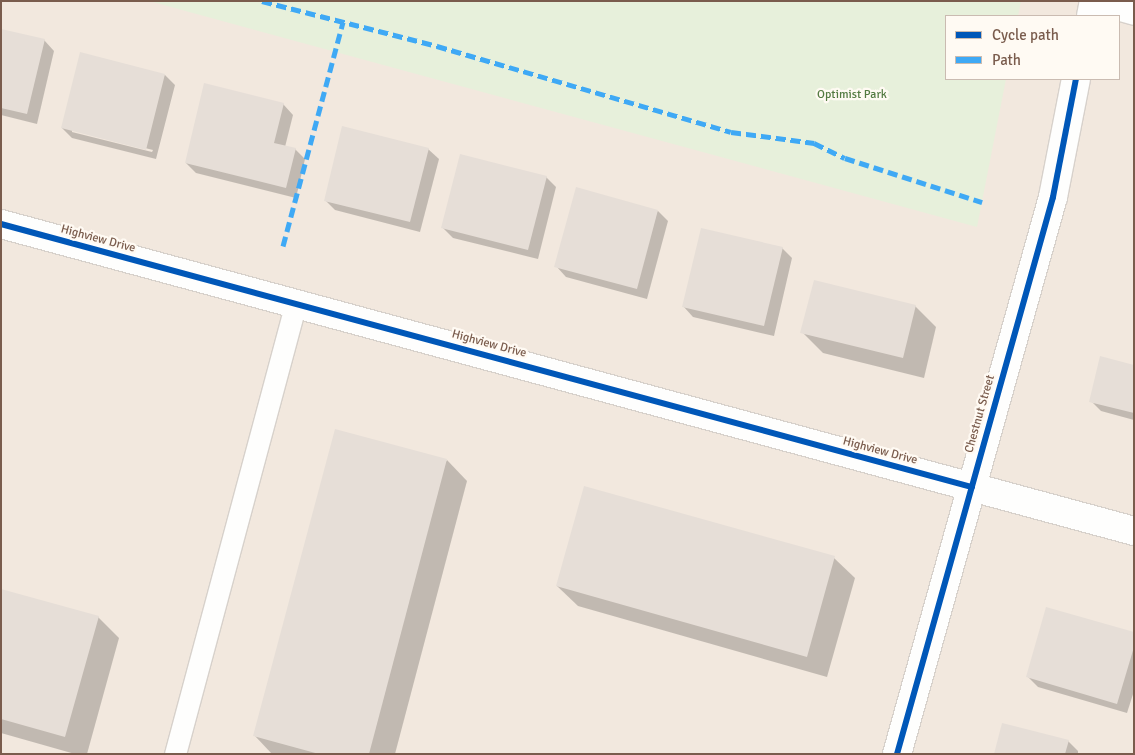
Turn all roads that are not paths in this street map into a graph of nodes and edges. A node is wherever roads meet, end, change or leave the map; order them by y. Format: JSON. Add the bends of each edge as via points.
{"nodes":[{"id":1,"x":1094,"y":1,"type":"edge"},
{"id":2,"x":1100,"y":1,"type":"edge"},
{"id":3,"x":1134,"y":11,"type":"edge"},
{"id":4,"x":1090,"y":15,"type":"edge"},
{"id":5,"x":1076,"y":80,"type":"edge"},
{"id":6,"x":1,"y":224,"type":"edge"},
{"id":7,"x":296,"y":304,"type":"junction"},
{"id":8,"x":972,"y":487,"type":"junction"},
{"id":9,"x":1134,"y":531,"type":"edge"},
{"id":10,"x":174,"y":754,"type":"edge"},
{"id":11,"x":897,"y":754,"type":"edge"}],
"edges":[{"from":1,"to":4,"type":"street"},
{"from":2,"to":3,"type":"street"},
{"from":5,"to":8,"type":"street","name":"Chestnut Street","via":[[1053,197]]},
{"from":6,"to":7,"type":"street","name":"Highview Drive"},
{"from":7,"to":8,"type":"street","name":"Highview Drive"},
{"from":7,"to":10,"type":"lane"},
{"from":8,"to":9,"type":"street","name":"Highview Drive"},
{"from":8,"to":11,"type":"street","name":"Chestnut Street"}]}
